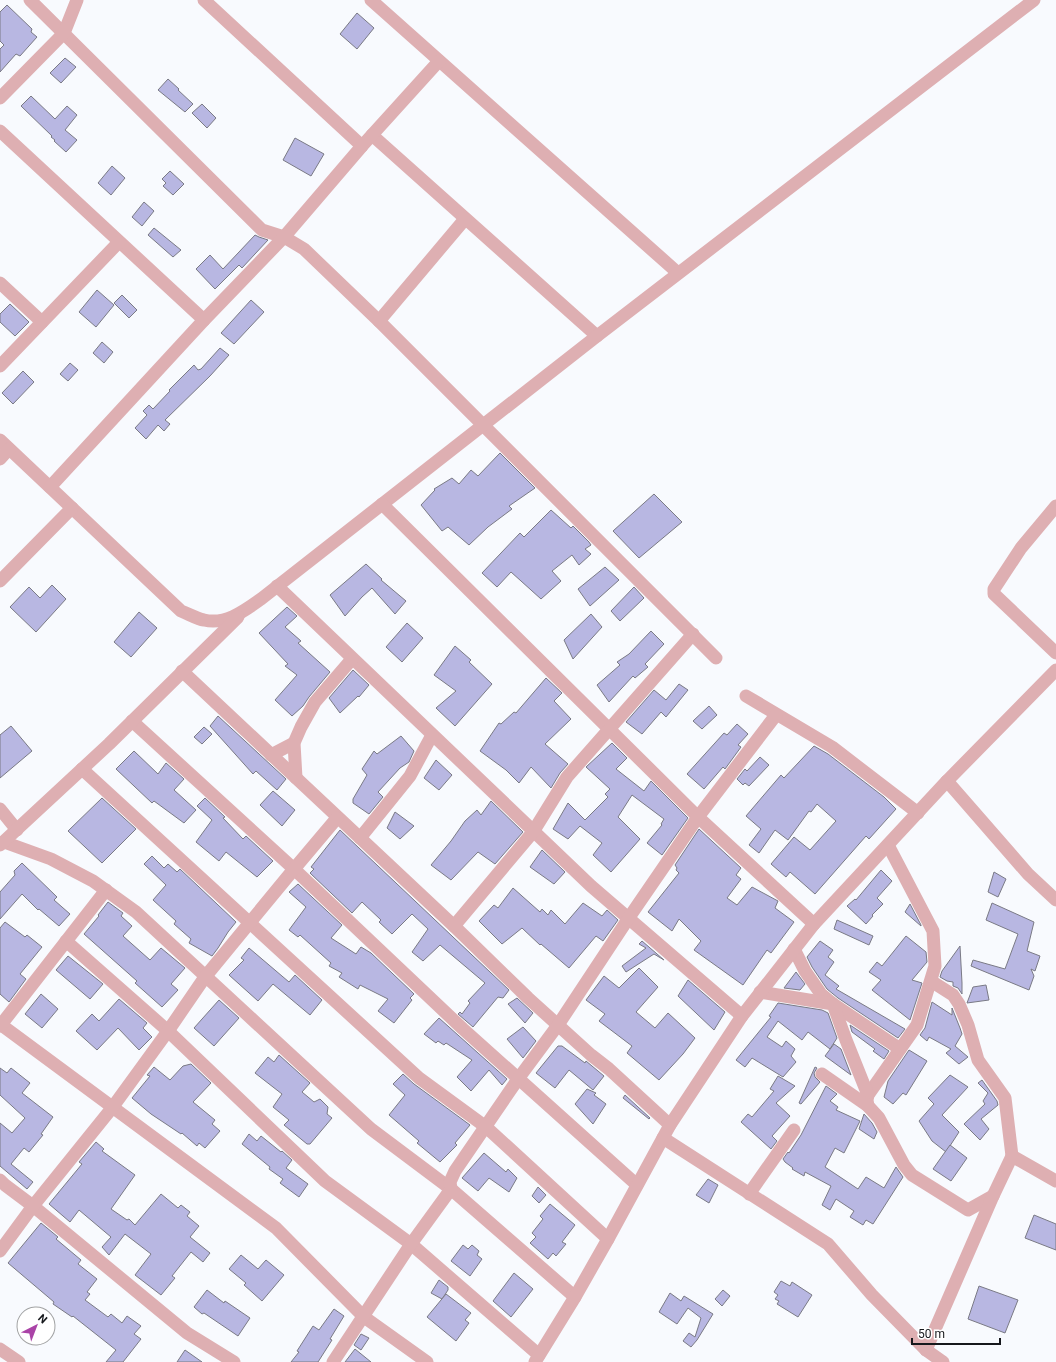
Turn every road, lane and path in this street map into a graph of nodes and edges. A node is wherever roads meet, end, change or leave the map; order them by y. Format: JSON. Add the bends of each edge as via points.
{"nodes":[{"id":1,"x":30,"y":0,"type":"edge"},
{"id":2,"x":77,"y":0,"type":"edge"},
{"id":3,"x":204,"y":0,"type":"edge"},
{"id":4,"x":371,"y":0,"type":"edge"},
{"id":5,"x":1034,"y":0,"type":"edge"},
{"id":6,"x":64,"y":33,"type":"junction"},
{"id":7,"x":439,"y":61,"type":"junction"},
{"id":8,"x":0,"y":98,"type":"edge"},
{"id":9,"x":0,"y":131,"type":"edge"},
{"id":10,"x":372,"y":135,"type":"junction"},
{"id":11,"x":362,"y":146,"type":"junction"},
{"id":12,"x":465,"y":219,"type":"junction"},
{"id":13,"x":284,"y":237,"type":"junction"},
{"id":14,"x":119,"y":242,"type":"junction"},
{"id":15,"x":678,"y":273,"type":"junction"},
{"id":16,"x":0,"y":283,"type":"edge"},
{"id":17,"x":204,"y":320,"type":"junction"},
{"id":18,"x":379,"y":320,"type":"junction"},
{"id":19,"x":42,"y":322,"type":"junction"},
{"id":20,"x":596,"y":336,"type":"junction"},
{"id":21,"x":0,"y":366,"type":"edge"},
{"id":22,"x":483,"y":424,"type":"junction"},
{"id":23,"x":5,"y":445,"type":"edge"},
{"id":24,"x":0,"y":459,"type":"edge"},
{"id":25,"x":50,"y":487,"type":"junction"},
{"id":26,"x":382,"y":504,"type":"junction"},
{"id":27,"x":1056,"y":506,"type":"edge"},
{"id":28,"x":72,"y":508,"type":"junction"},
{"id":29,"x":0,"y":581,"type":"edge"},
{"id":30,"x":277,"y":586,"type":"junction"},
{"id":31,"x":242,"y":613,"type":"junction"},
{"id":32,"x":693,"y":634,"type":"junction"},
{"id":33,"x":1056,"y":653,"type":"edge"},
{"id":34,"x":716,"y":658,"type":"dead end"},
{"id":35,"x":352,"y":659,"type":"junction"},
{"id":36,"x":1056,"y":670,"type":"edge"},
{"id":37,"x":182,"y":671,"type":"junction"},
{"id":38,"x":746,"y":696,"type":"dead end"},
{"id":39,"x":776,"y":715,"type":"junction"},
{"id":40,"x":132,"y":721,"type":"junction"},
{"id":41,"x":609,"y":729,"type":"junction"},
{"id":42,"x":432,"y":735,"type":"junction"},
{"id":43,"x":294,"y":743,"type":"junction"},
{"id":44,"x":271,"y":755,"type":"junction"},
{"id":45,"x":82,"y":770,"type":"junction"},
{"id":46,"x":296,"y":778,"type":"junction"},
{"id":47,"x":947,"y":781,"type":"junction"},
{"id":48,"x":0,"y":810,"type":"edge"},
{"id":49,"x":918,"y":813,"type":"junction"},
{"id":50,"x":698,"y":817,"type":"junction"},
{"id":51,"x":337,"y":818,"type":"junction"},
{"id":52,"x":17,"y":830,"type":"junction"},
{"id":53,"x":533,"y":832,"type":"junction"},
{"id":54,"x":360,"y":838,"type":"junction"},
{"id":55,"x":2,"y":844,"type":"edge"},
{"id":56,"x":888,"y":845,"type":"junction"},
{"id":57,"x":294,"y":869,"type":"junction"},
{"id":58,"x":106,"y":890,"type":"junction"},
{"id":59,"x":1056,"y":900,"type":"edge"},
{"id":60,"x":628,"y":919,"type":"junction"},
{"id":61,"x":250,"y":923,"type":"junction"},
{"id":62,"x":814,"y":924,"type":"junction"},
{"id":63,"x":454,"y":926,"type":"junction"},
{"id":64,"x":66,"y":941,"type":"junction"},
{"id":65,"x":794,"y":949,"type":"junction"},
{"id":66,"x":205,"y":977,"type":"junction"},
{"id":67,"x":931,"y":981,"type":"junction"},
{"id":68,"x":760,"y":992,"type":"junction"},
{"id":69,"x":833,"y":1004,"type":"junction"},
{"id":70,"x":742,"y":1016,"type":"junction"},
{"id":71,"x":0,"y":1025,"type":"edge"},
{"id":72,"x":558,"y":1025,"type":"junction"},
{"id":73,"x":168,"y":1031,"type":"junction"},
{"id":74,"x":900,"y":1049,"type":"junction"},
{"id":75,"x":822,"y":1074,"type":"dead end"},
{"id":76,"x":518,"y":1079,"type":"junction"},
{"id":77,"x":868,"y":1101,"type":"junction"},
{"id":78,"x":112,"y":1108,"type":"junction"},
{"id":79,"x":670,"y":1125,"type":"junction"},
{"id":80,"x":486,"y":1127,"type":"junction"},
{"id":81,"x":794,"y":1130,"type":"dead end"},
{"id":82,"x":662,"y":1138,"type":"junction"},
{"id":83,"x":1012,"y":1156,"type":"junction"},
{"id":84,"x":0,"y":1180,"type":"edge"},
{"id":85,"x":1056,"y":1181,"type":"edge"},
{"id":86,"x":637,"y":1185,"type":"junction"},
{"id":87,"x":451,"y":1189,"type":"junction"},
{"id":88,"x":749,"y":1194,"type":"junction"},
{"id":89,"x":993,"y":1196,"type":"junction"},
{"id":90,"x":33,"y":1206,"type":"junction"},
{"id":91,"x":608,"y":1239,"type":"junction"},
{"id":92,"x":411,"y":1244,"type":"junction"},
{"id":93,"x":0,"y":1251,"type":"edge"},
{"id":94,"x":575,"y":1297,"type":"junction"},
{"id":95,"x":364,"y":1317,"type":"junction"},
{"id":96,"x":0,"y":1349,"type":"edge"},
{"id":97,"x":926,"y":1350,"type":"junction"},
{"id":98,"x":537,"y":1358,"type":"edge"},
{"id":99,"x":19,"y":1362,"type":"edge"},
{"id":100,"x":234,"y":1362,"type":"edge"},
{"id":101,"x":333,"y":1362,"type":"edge"},
{"id":102,"x":428,"y":1362,"type":"edge"},
{"id":103,"x":943,"y":1362,"type":"edge"}],
"edges":[{"from":1,"to":6,"type":"street"},
{"from":2,"to":6,"type":"street"},
{"from":3,"to":11,"type":"street"},
{"from":4,"to":7,"type":"street"},
{"from":5,"to":15,"type":"street"},
{"from":6,"to":8,"type":"street"},
{"from":6,"to":13,"type":"street","via":[[262,230]]},
{"from":7,"to":10,"type":"street"},
{"from":7,"to":15,"type":"street"},
{"from":9,"to":14,"type":"street"},
{"from":10,"to":11,"type":"street"},
{"from":10,"to":12,"type":"street"},
{"from":11,"to":13,"type":"street"},
{"from":12,"to":18,"type":"street"},
{"from":12,"to":20,"type":"street"},
{"from":13,"to":17,"type":"street"},
{"from":13,"to":18,"type":"street","via":[[304,249]]},
{"from":14,"to":17,"type":"street"},
{"from":14,"to":19,"type":"street"},
{"from":15,"to":20,"type":"street"},
{"from":16,"to":19,"type":"street"},
{"from":17,"to":25,"type":"street"},
{"from":18,"to":22,"type":"street"},
{"from":19,"to":21,"type":"street"},
{"from":20,"to":22,"type":"street"},
{"from":22,"to":26,"type":"street"},
{"from":22,"to":32,"type":"street"},
{"from":23,"to":24,"type":"street"},
{"from":23,"to":25,"type":"street"},
{"from":25,"to":28,"type":"street"},
{"from":26,"to":30,"type":"street"},
{"from":26,"to":41,"type":"street"},
{"from":27,"to":33,"type":"street","via":[[1021,548],[994,589],[994,594]]},
{"from":28,"to":29,"type":"street"},
{"from":28,"to":31,"type":"street","via":[[181,611],[205,620],[220,621]]},
{"from":30,"to":31,"type":"street"},
{"from":30,"to":35,"type":"street"},
{"from":31,"to":37,"type":"street"},
{"from":32,"to":34,"type":"street"},
{"from":32,"to":41,"type":"street"},
{"from":35,"to":42,"type":"street"},
{"from":35,"to":43,"type":"street","via":[[315,702]]},
{"from":36,"to":47,"type":"street"},
{"from":37,"to":40,"type":"street"},
{"from":37,"to":44,"type":"street"},
{"from":38,"to":39,"type":"street"},
{"from":39,"to":49,"type":"street","via":[[832,747]]},
{"from":39,"to":50,"type":"street"},
{"from":40,"to":45,"type":"street"},
{"from":40,"to":57,"type":"street"},
{"from":41,"to":50,"type":"street"},
{"from":41,"to":53,"type":"street","via":[[567,777]]},
{"from":42,"to":53,"type":"street"},
{"from":42,"to":54,"type":"street","via":[[410,776]]},
{"from":43,"to":44,"type":"street"},
{"from":43,"to":46,"type":"street"},
{"from":44,"to":46,"type":"street"},
{"from":45,"to":52,"type":"street"},
{"from":45,"to":61,"type":"street"},
{"from":46,"to":51,"type":"street"},
{"from":47,"to":49,"type":"street"},
{"from":47,"to":59,"type":"street","via":[[1028,874]]},
{"from":48,"to":52,"type":"street"},
{"from":49,"to":56,"type":"street"},
{"from":50,"to":60,"type":"street"},
{"from":50,"to":62,"type":"street"},
{"from":51,"to":54,"type":"street"},
{"from":51,"to":57,"type":"street"},
{"from":52,"to":55,"type":"street"},
{"from":53,"to":60,"type":"street"},
{"from":53,"to":63,"type":"street"},
{"from":54,"to":63,"type":"street"},
{"from":55,"to":58,"type":"street","via":[[51,858]]},
{"from":56,"to":62,"type":"street"},
{"from":56,"to":67,"type":"street","via":[[933,931],[935,966]]},
{"from":57,"to":61,"type":"street"},
{"from":57,"to":76,"type":"street"},
{"from":58,"to":64,"type":"street"},
{"from":58,"to":66,"type":"street","via":[[136,912]]},
{"from":60,"to":70,"type":"street"},
{"from":60,"to":72,"type":"street"},
{"from":61,"to":66,"type":"street"},
{"from":61,"to":80,"type":"street","via":[[419,1078]]},
{"from":62,"to":65,"type":"street"},
{"from":63,"to":72,"type":"street"},
{"from":64,"to":71,"type":"street"},
{"from":64,"to":73,"type":"street"},
{"from":65,"to":68,"type":"street"},
{"from":65,"to":69,"type":"street","via":[[815,986]]},
{"from":66,"to":73,"type":"street"},
{"from":66,"to":87,"type":"street","via":[[371,1129]]},
{"from":67,"to":74,"type":"street","via":[[917,1025]]},
{"from":67,"to":83,"type":"street","via":[[953,995],[959,1004],[978,1060],[1006,1098]]},
{"from":68,"to":69,"type":"street"},
{"from":68,"to":70,"type":"street"},
{"from":69,"to":74,"type":"street"},
{"from":69,"to":77,"type":"street"},
{"from":70,"to":79,"type":"street"},
{"from":71,"to":78,"type":"street"},
{"from":72,"to":76,"type":"street"},
{"from":72,"to":79,"type":"street"},
{"from":73,"to":78,"type":"street"},
{"from":73,"to":92,"type":"street","via":[[325,1181]]},
{"from":74,"to":77,"type":"street"},
{"from":75,"to":77,"type":"street"},
{"from":76,"to":80,"type":"street"},
{"from":76,"to":86,"type":"street"},
{"from":77,"to":89,"type":"street","via":[[912,1175],[968,1210]]},
{"from":78,"to":90,"type":"street"},
{"from":78,"to":95,"type":"street","via":[[276,1228]]},
{"from":79,"to":82,"type":"street"},
{"from":80,"to":87,"type":"street","via":[[456,1171],[450,1182]]},
{"from":80,"to":91,"type":"street"},
{"from":81,"to":88,"type":"street"},
{"from":82,"to":86,"type":"street"},
{"from":82,"to":88,"type":"street"},
{"from":83,"to":85,"type":"street"},
{"from":83,"to":89,"type":"street"},
{"from":84,"to":90,"type":"street"},
{"from":86,"to":91,"type":"street"},
{"from":87,"to":92,"type":"street"},
{"from":87,"to":94,"type":"street"},
{"from":88,"to":97,"type":"street","via":[[828,1244],[872,1295]]},
{"from":89,"to":97,"type":"street"},
{"from":90,"to":93,"type":"street"},
{"from":90,"to":100,"type":"street","via":[[187,1333]]},
{"from":91,"to":94,"type":"street"},
{"from":92,"to":95,"type":"street"},
{"from":92,"to":98,"type":"street"},
{"from":94,"to":98,"type":"street"},
{"from":95,"to":101,"type":"street"},
{"from":95,"to":102,"type":"street"},
{"from":96,"to":99,"type":"street"},
{"from":97,"to":103,"type":"street"}]}
